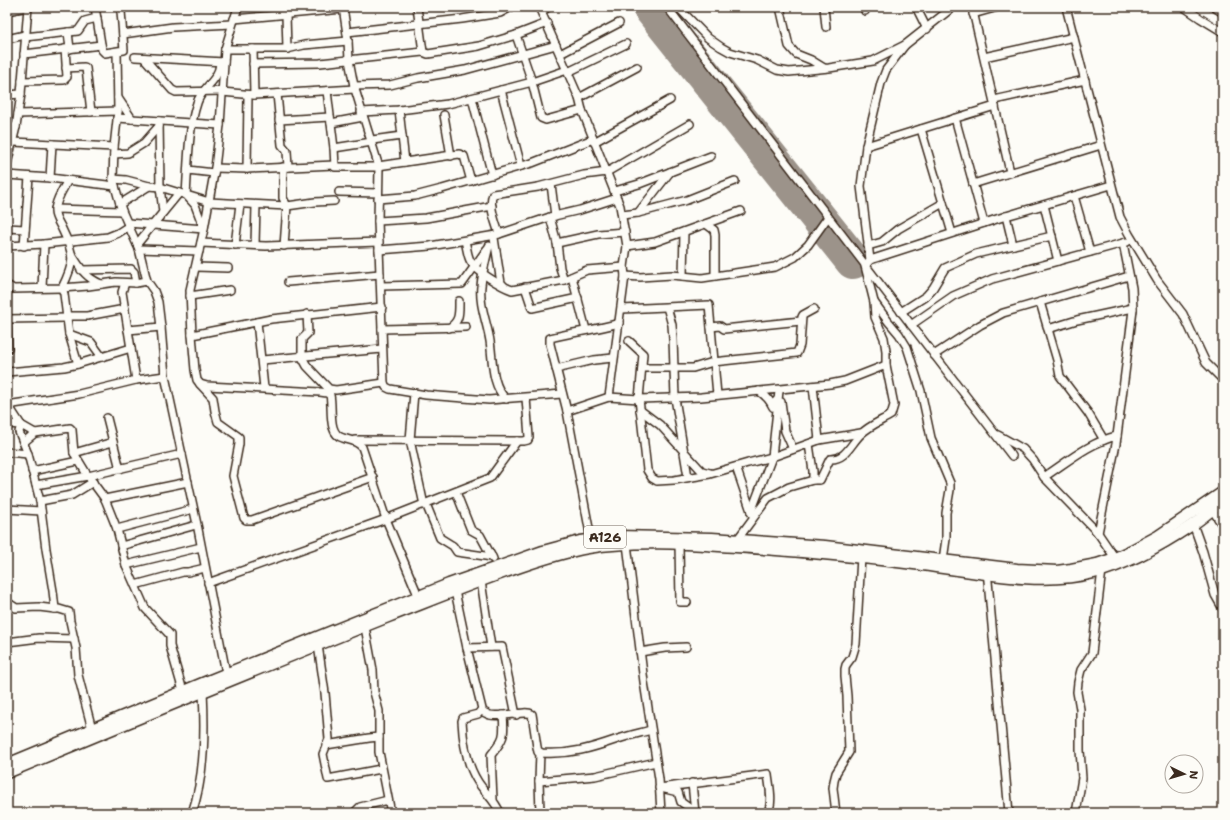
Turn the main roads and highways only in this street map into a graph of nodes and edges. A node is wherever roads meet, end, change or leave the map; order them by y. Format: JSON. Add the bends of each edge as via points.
{"nodes":[{"id":1,"x":1223,"y":492,"type":"edge"},
{"id":2,"x":1223,"y":502,"type":"edge"},
{"id":3,"x":987,"y":570,"type":"junction"},
{"id":4,"x":420,"y":600,"type":"junction"},
{"id":5,"x":7,"y":764,"type":"edge"},
{"id":6,"x":7,"y":773,"type":"edge"}],
"edges":[{"from":1,"to":3,"type":"highway","number":"A126","via":[[1158,536],[1115,558],[1084,567],[1057,571]]},
{"from":2,"to":3,"type":"highway","number":"A126","via":[[1193,524],[1135,557],[1102,570],[1057,579],[1028,578]]},
{"from":3,"to":4,"type":"highway","number":"A126","via":[[803,552],[679,544],[627,544],[596,546],[561,553],[455,591]]},
{"from":3,"to":4,"type":"highway","number":"A126","via":[[943,560],[826,546],[618,536],[557,547],[497,566]]},
{"from":4,"to":5,"type":"highway","number":"A126","via":[[226,673]]},
{"from":4,"to":6,"type":"highway","number":"A126","via":[[365,627],[202,691]]}]}
